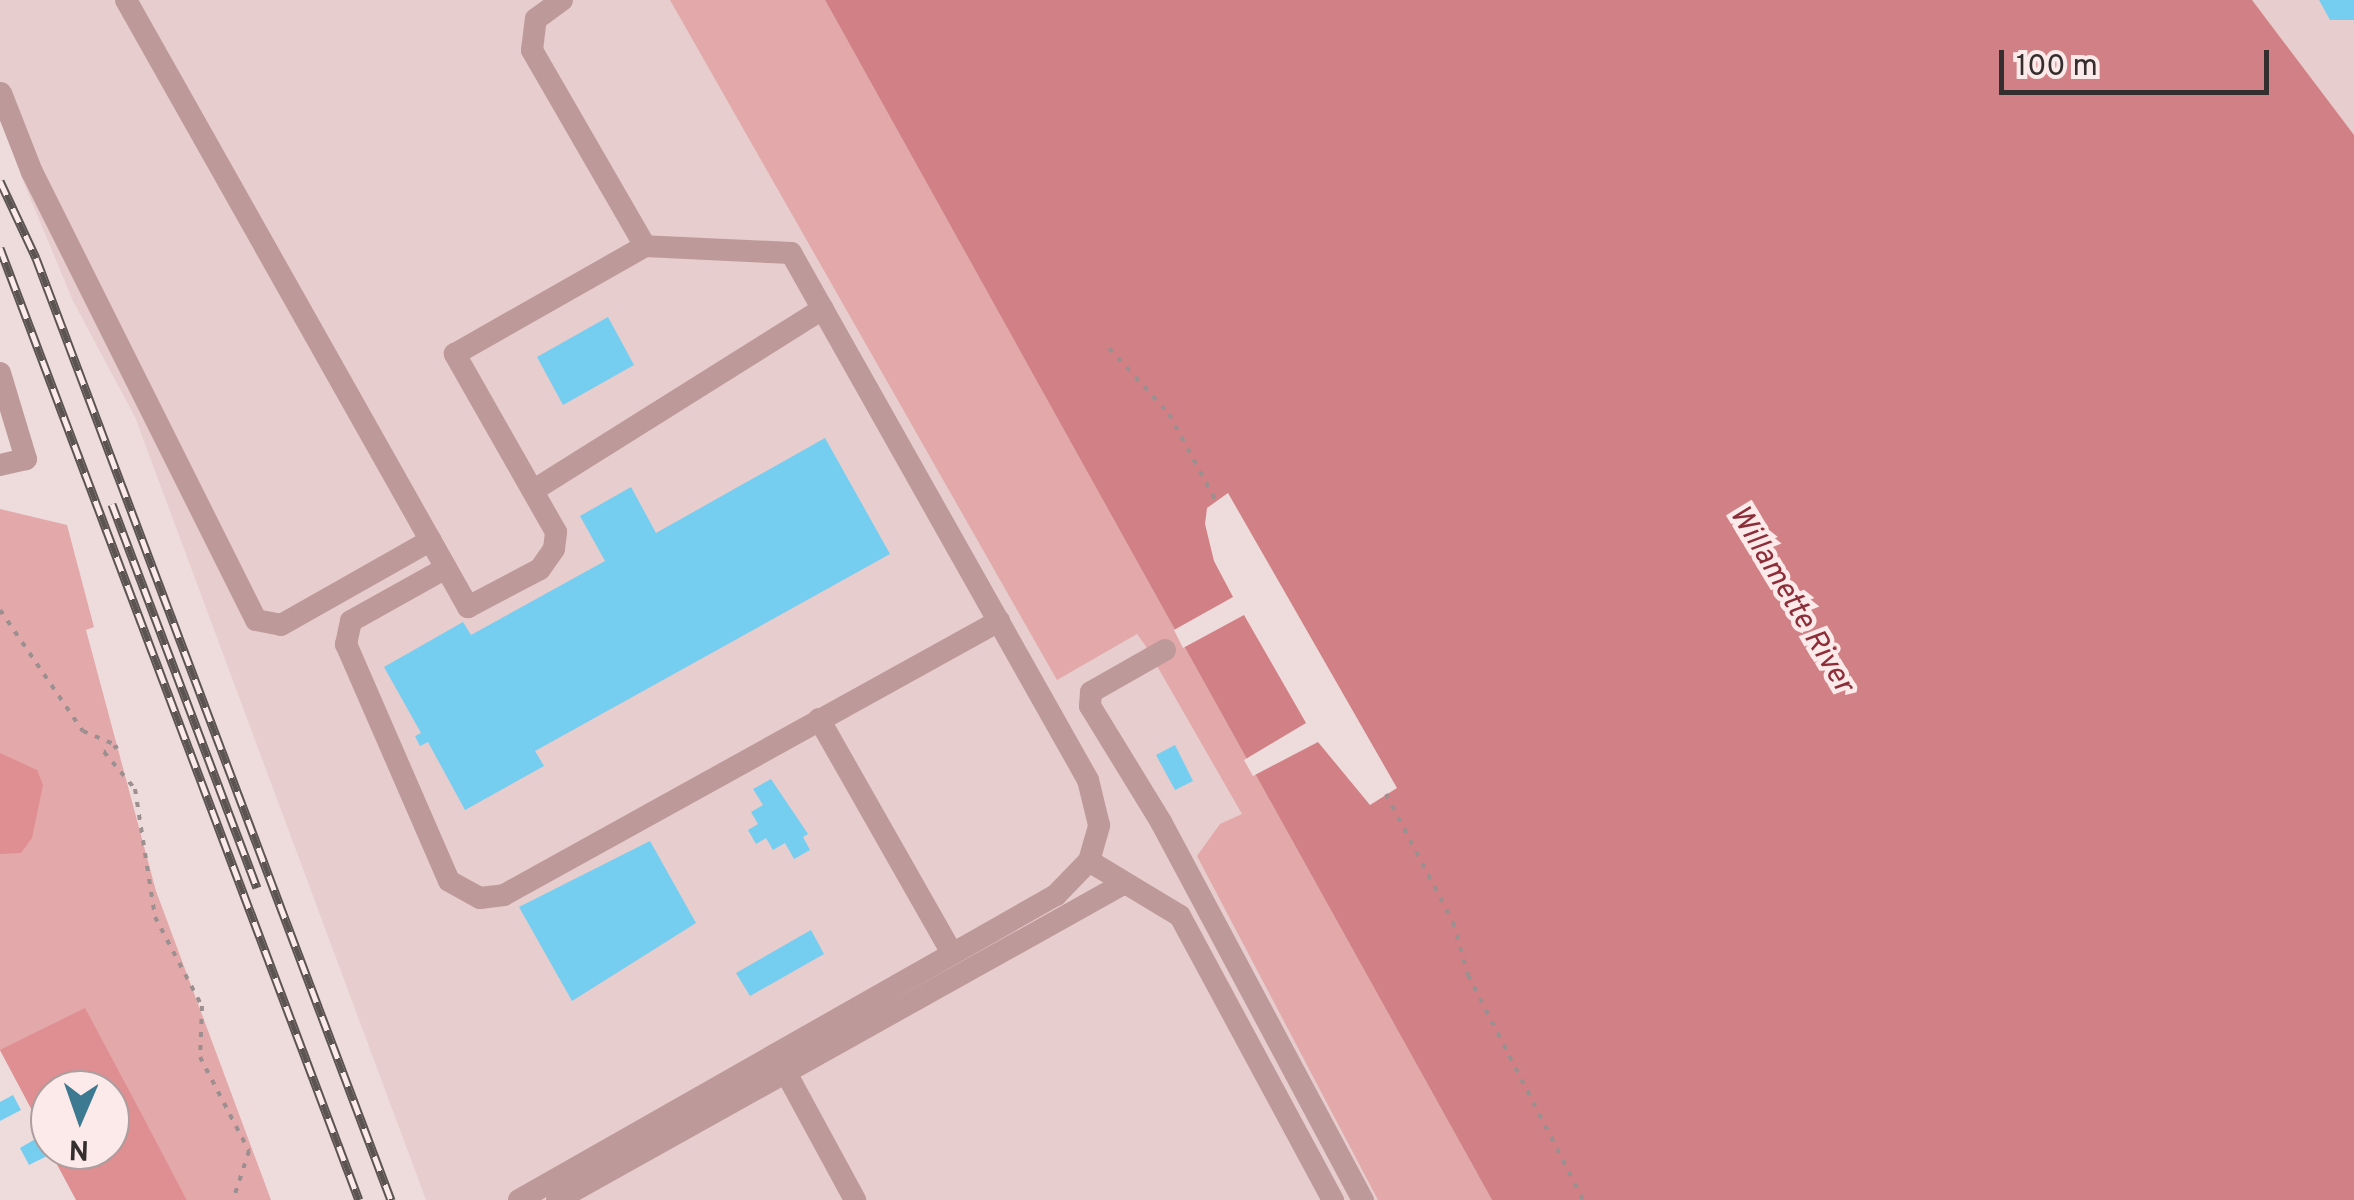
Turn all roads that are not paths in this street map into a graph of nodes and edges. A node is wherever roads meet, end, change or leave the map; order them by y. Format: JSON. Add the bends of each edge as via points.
{"nodes":[{"id":1,"x":126,"y":0,"type":"edge"},
{"id":2,"x":562,"y":0,"type":"edge"},
{"id":3,"x":1,"y":93,"type":"edge"},
{"id":4,"x":645,"y":246,"type":"junction"},
{"id":5,"x":823,"y":310,"type":"junction"},
{"id":6,"x":0,"y":373,"type":"edge"},
{"id":7,"x":0,"y":465,"type":"edge"},
{"id":8,"x":534,"y":490,"type":"junction"},
{"id":9,"x":430,"y":540,"type":"junction"},
{"id":10,"x":446,"y":568,"type":"junction"},
{"id":11,"x":999,"y":622,"type":"junction"},
{"id":12,"x":1165,"y":650,"type":"dead end"},
{"id":13,"x":819,"y":719,"type":"junction"},
{"id":14,"x":1089,"y":861,"type":"junction"},
{"id":15,"x":1125,"y":883,"type":"junction"},
{"id":16,"x":952,"y":953,"type":"junction"},
{"id":17,"x":780,"y":1062,"type":"junction"},
{"id":18,"x":520,"y":1200,"type":"edge"},
{"id":19,"x":557,"y":1200,"type":"edge"},
{"id":20,"x":855,"y":1200,"type":"edge"},
{"id":21,"x":1333,"y":1200,"type":"edge"},
{"id":22,"x":1362,"y":1200,"type":"edge"}],
"edges":[{"from":1,"to":9,"type":"lane"},
{"from":2,"to":4,"type":"lane","via":[[536,19],[532,50]]},
{"from":3,"to":9,"type":"lane","via":[[32,172],[256,620],[281,624]]},
{"from":4,"to":5,"type":"lane","via":[[791,253]]},
{"from":4,"to":8,"type":"lane","via":[[455,354]]},
{"from":5,"to":8,"type":"lane"},
{"from":5,"to":11,"type":"lane"},
{"from":6,"to":7,"type":"lane","via":[[26,459]]},
{"from":8,"to":10,"type":"lane","via":[[556,532],[554,549],[540,568],[468,608]]},
{"from":9,"to":10,"type":"lane"},
{"from":10,"to":13,"type":"lane","via":[[350,621],[346,644],[435,855],[448,881],[469,896],[504,895]]},
{"from":11,"to":13,"type":"lane"},
{"from":11,"to":14,"type":"lane","via":[[1095,794],[1099,825]]},
{"from":12,"to":22,"type":"lane","via":[[1091,692],[1090,706],[1161,822]]},
{"from":13,"to":16,"type":"lane"},
{"from":14,"to":15,"type":"lane"},
{"from":14,"to":16,"type":"lane","via":[[1056,895]]},
{"from":15,"to":17,"type":"lane"},
{"from":15,"to":21,"type":"lane","via":[[1180,916]]},
{"from":16,"to":17,"type":"lane"},
{"from":17,"to":18,"type":"lane"},
{"from":17,"to":19,"type":"lane"},
{"from":17,"to":20,"type":"lane"}]}
